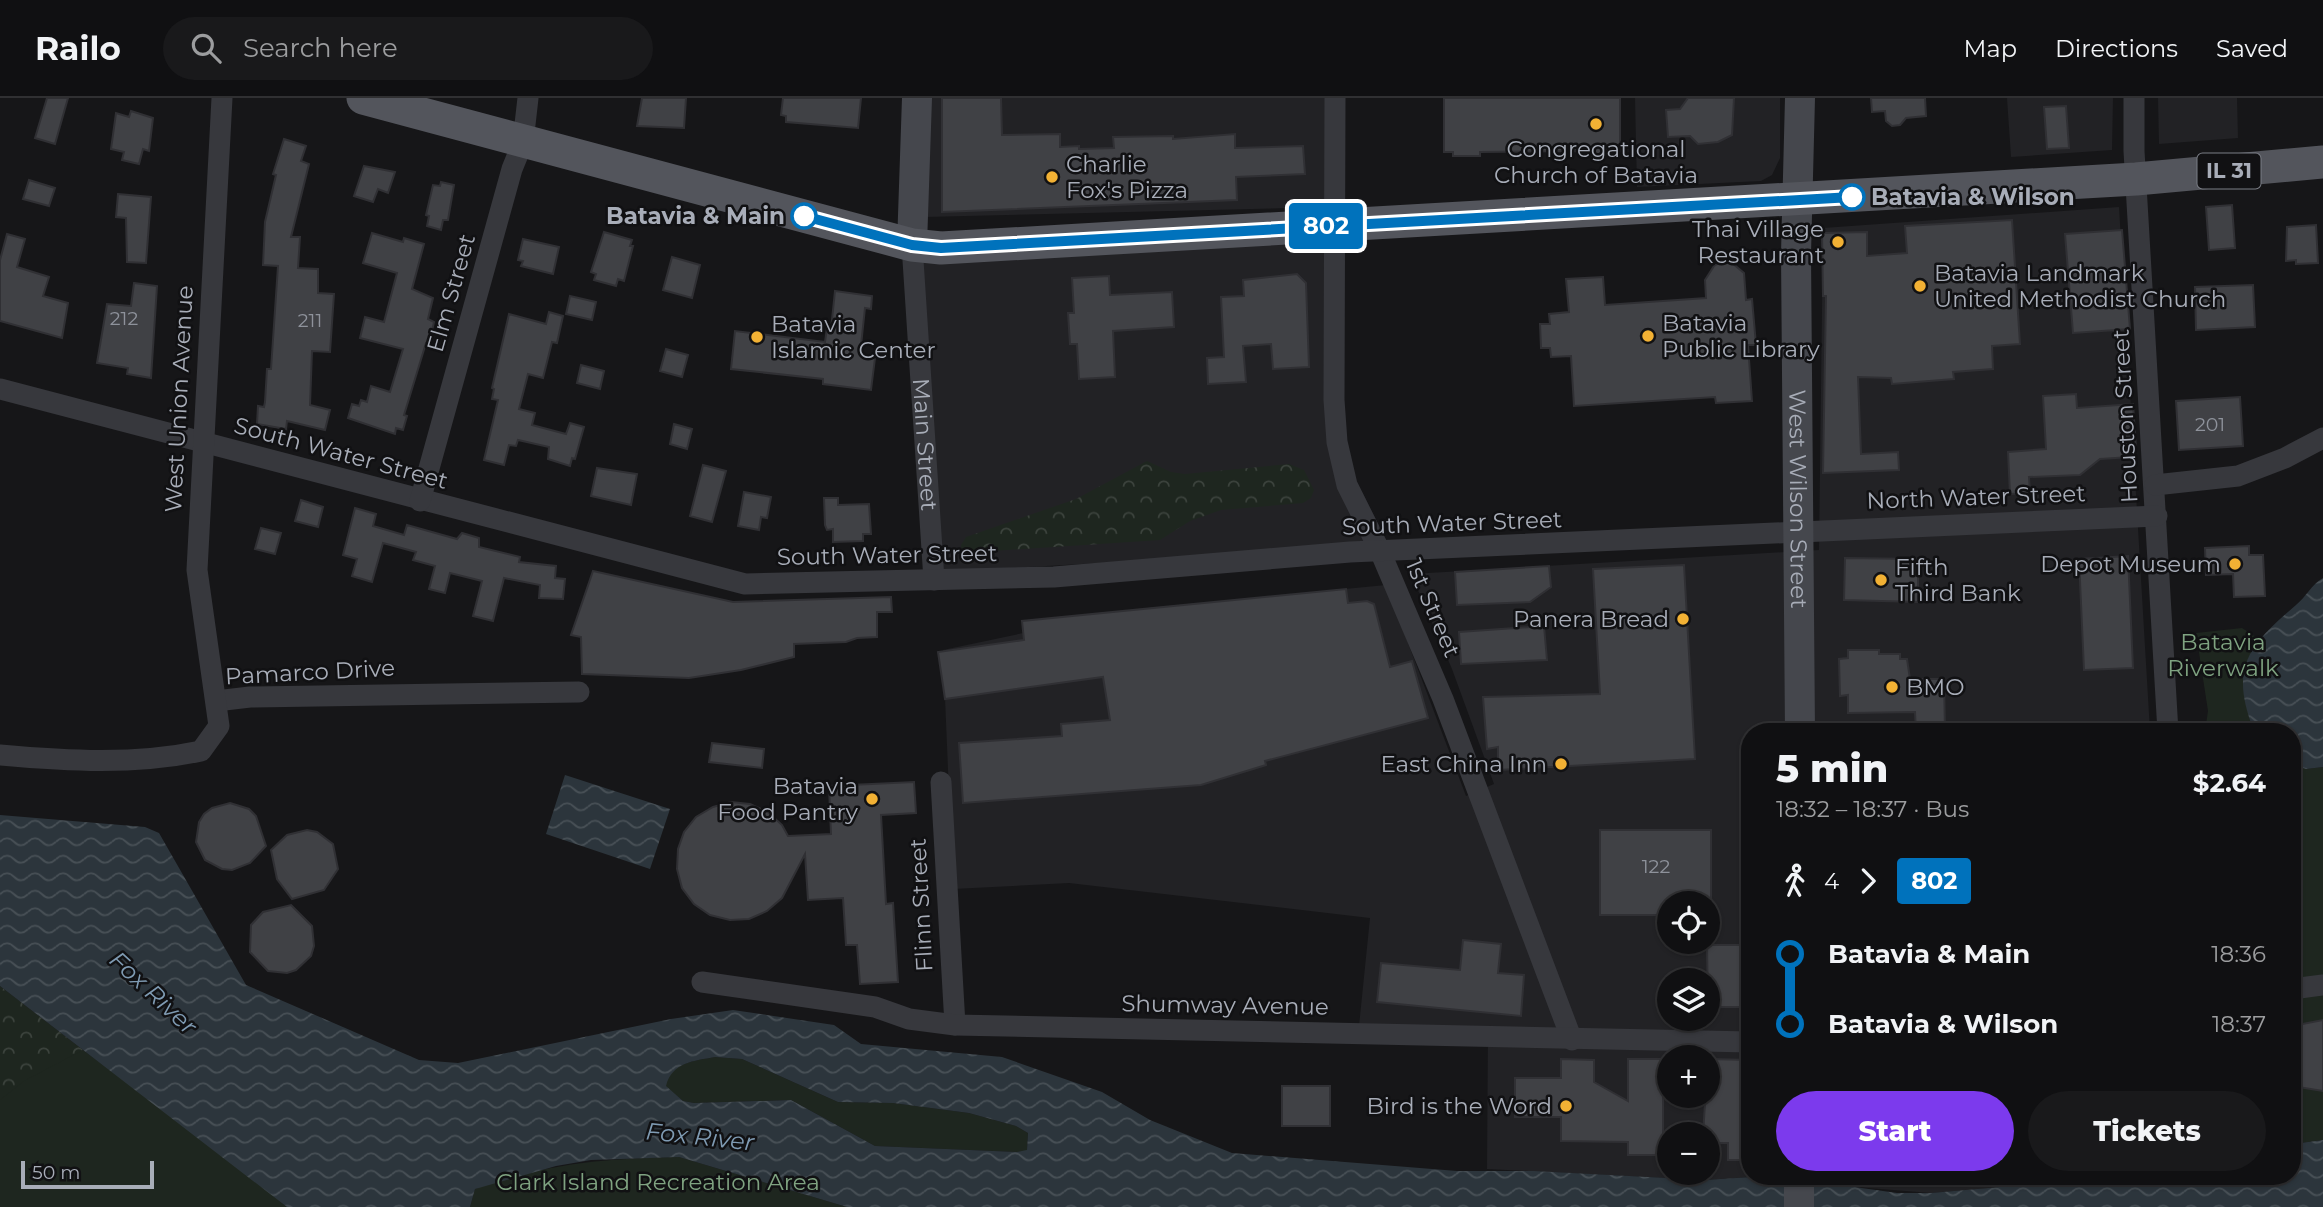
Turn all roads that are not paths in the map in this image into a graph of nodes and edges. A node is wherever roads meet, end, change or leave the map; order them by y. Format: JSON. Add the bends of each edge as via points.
{"nodes":[{"id":1,"x":222,"y":98,"type":"edge"},
{"id":2,"x":363,"y":98,"type":"edge"},
{"id":3,"x":528,"y":98,"type":"edge"},
{"id":4,"x":916,"y":98,"type":"edge"},
{"id":5,"x":1335,"y":98,"type":"edge"},
{"id":6,"x":1800,"y":98,"type":"edge"},
{"id":7,"x":2134,"y":98,"type":"edge"},
{"id":8,"x":523,"y":142,"type":"junction"},
{"id":9,"x":2323,"y":162,"type":"edge"},
{"id":10,"x":2136,"y":179,"type":"junction"},
{"id":11,"x":1798,"y":200,"type":"junction"},
{"id":12,"x":1336,"y":226,"type":"junction"},
{"id":13,"x":912,"y":245,"type":"junction"},
{"id":14,"x":0,"y":389,"type":"edge"},
{"id":15,"x":2323,"y":438,"type":"edge"},
{"id":16,"x":202,"y":443,"type":"junction"},
{"id":17,"x":2155,"y":485,"type":"junction"},
{"id":18,"x":420,"y":501,"type":"junction"},
{"id":19,"x":2157,"y":516,"type":"junction"},
{"id":20,"x":1798,"y":531,"type":"junction"},
{"id":21,"x":1380,"y":551,"type":"junction"},
{"id":22,"x":934,"y":580,"type":"junction"},
{"id":23,"x":579,"y":692,"type":"dead end"},
{"id":24,"x":216,"y":701,"type":"junction"},
{"id":25,"x":1800,"y":723,"type":"edge"},
{"id":26,"x":2168,"y":723,"type":"edge"},
{"id":27,"x":0,"y":755,"type":"edge"},
{"id":28,"x":941,"y":782,"type":"dead end"},
{"id":29,"x":702,"y":982,"type":"dead end"},
{"id":30,"x":2323,"y":985,"type":"edge"},
{"id":31,"x":2301,"y":988,"type":"edge"},
{"id":32,"x":955,"y":1025,"type":"junction"},
{"id":33,"x":1572,"y":1040,"type":"junction"},
{"id":34,"x":1741,"y":1042,"type":"edge"},
{"id":35,"x":1799,"y":1185,"type":"edge"},
{"id":36,"x":1799,"y":1207,"type":"edge"}],
"edges":[{"from":1,"to":16,"type":"street","name":"West Union Avenue"},
{"from":2,"to":8,"type":"main road","number":"IL 31"},
{"from":3,"to":8,"type":"street","name":"Elm Street"},
{"from":4,"to":13,"type":"main road","name":"Main Street"},
{"from":5,"to":12,"type":"street","name":"1st Street"},
{"from":6,"to":11,"type":"main road","name":"West Wilson Street"},
{"from":7,"to":10,"type":"street","name":"Houston Street"},
{"from":8,"to":13,"type":"main road","number":"IL 31"},
{"from":8,"to":18,"type":"street","name":"Elm Street"},
{"from":9,"to":10,"type":"main road","number":"IL 31"},
{"from":10,"to":11,"type":"main road","number":"IL 31"},
{"from":10,"to":17,"type":"street","name":"Houston Street"},
{"from":11,"to":12,"type":"main road","number":"IL 31"},
{"from":11,"to":20,"type":"main road","name":"West Wilson Street"},
{"from":12,"to":13,"type":"main road","number":"IL 31","via":[[941,248]]},
{"from":12,"to":21,"type":"street","name":"1st Street","via":[[1337,442],[1347,485]]},
{"from":13,"to":22,"type":"street","name":"Main Street"},
{"from":14,"to":16,"type":"street","name":"South Water Street"},
{"from":15,"to":17,"type":"street","via":[[2238,476]]},
{"from":16,"to":18,"type":"street","name":"South Water Street"},
{"from":16,"to":24,"type":"street","name":"West Union Avenue","via":[[197,570]]},
{"from":17,"to":19,"type":"street","name":"Houston Street"},
{"from":18,"to":22,"type":"street","name":"South Water Street","via":[[745,584]]},
{"from":19,"to":20,"type":"street","name":"North Water Street"},
{"from":19,"to":26,"type":"street","name":"Houston Street"},
{"from":20,"to":21,"type":"street","name":"South Water Street"},
{"from":20,"to":25,"type":"main road","name":"West Wilson Street"},
{"from":21,"to":22,"type":"street","name":"South Water Street","via":[[1054,577]]},
{"from":21,"to":33,"type":"street","name":"1st Street","via":[[1447,710]]},
{"from":23,"to":24,"type":"street","name":"Pamarco Drive","via":[[264,696]]},
{"from":24,"to":27,"type":"street","name":"Pamarco Drive","via":[[219,726],[201,751],[158,760]]},
{"from":28,"to":32,"type":"street","name":"Flinn Street"},
{"from":29,"to":32,"type":"street","name":"Shumway Avenue","via":[[875,1007],[909,1019]]},
{"from":30,"to":31,"type":"street"},
{"from":32,"to":33,"type":"street","name":"Shumway Avenue"},
{"from":33,"to":34,"type":"street","name":"Shumway Avenue"},
{"from":35,"to":36,"type":"main road"}]}
